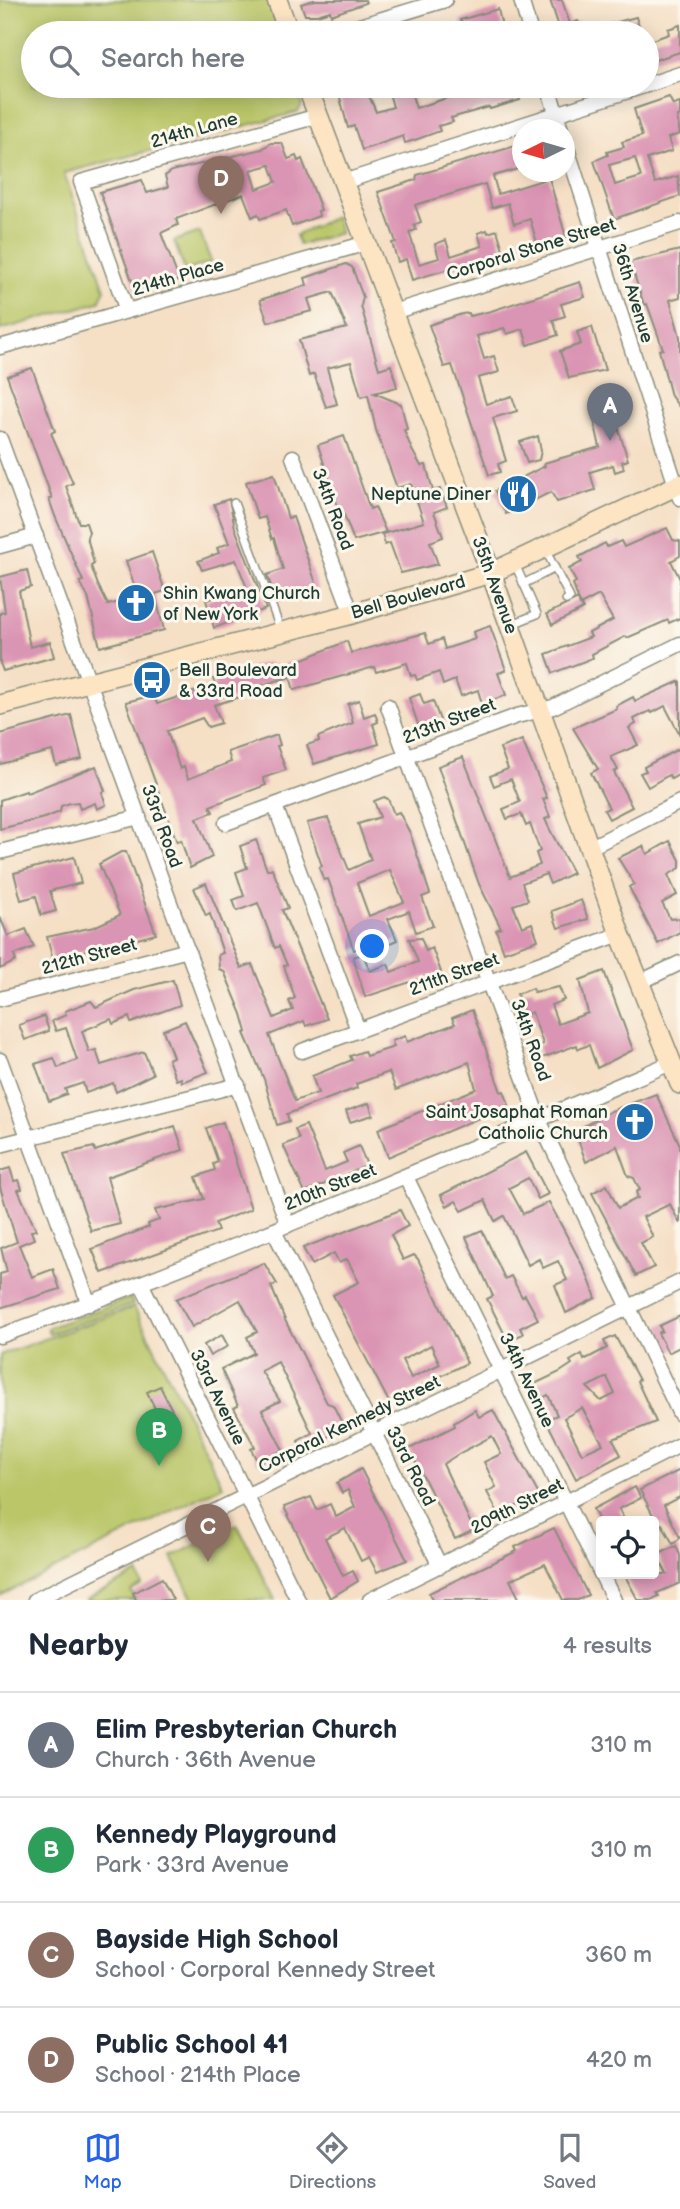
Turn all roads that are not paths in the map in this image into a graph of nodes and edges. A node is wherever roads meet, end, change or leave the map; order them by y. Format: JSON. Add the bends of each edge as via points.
{"nodes":[{"id":1,"x":277,"y":0,"type":"edge"},
{"id":2,"x":445,"y":0,"type":"edge"},
{"id":3,"x":521,"y":0,"type":"edge"},
{"id":4,"x":285,"y":21,"type":"edge"},
{"id":5,"x":376,"y":21,"type":"edge"},
{"id":6,"x":527,"y":21,"type":"edge"},
{"id":7,"x":680,"y":74,"type":"edge"},
{"id":8,"x":659,"y":81,"type":"edge"},
{"id":9,"x":311,"y":98,"type":"edge"},
{"id":10,"x":552,"y":98,"type":"edge"},
{"id":11,"x":604,"y":98,"type":"edge"},
{"id":12,"x":556,"y":113,"type":"junction"},
{"id":13,"x":318,"y":116,"type":"junction"},
{"id":14,"x":558,"y":119,"type":"edge"},
{"id":15,"x":575,"y":171,"type":"edge"},
{"id":16,"x":342,"y":181,"type":"junction"},
{"id":17,"x":680,"y":223,"type":"edge"},
{"id":18,"x":367,"y":243,"type":"junction"},
{"id":19,"x":599,"y":248,"type":"junction"},
{"id":20,"x":128,"y":311,"type":"junction"},
{"id":21,"x":393,"y":312,"type":"junction"},
{"id":22,"x":0,"y":347,"type":"edge"},
{"id":23,"x":0,"y":439,"type":"edge"},
{"id":24,"x":293,"y":457,"type":"dead end"},
{"id":25,"x":678,"y":490,"type":"edge"},
{"id":26,"x":234,"y":503,"type":"dead end"},
{"id":27,"x":36,"y":536,"type":"junction"},
{"id":28,"x":0,"y":546,"type":"edge"},
{"id":29,"x":544,"y":547,"type":"junction"},
{"id":30,"x":514,"y":562,"type":"junction"},
{"id":31,"x":555,"y":568,"type":"junction"},
{"id":32,"x":491,"y":573,"type":"junction"},
{"id":33,"x":523,"y":584,"type":"junction"},
{"id":34,"x":566,"y":600,"type":"dead end"},
{"id":35,"x":352,"y":614,"type":"junction"},
{"id":36,"x":510,"y":625,"type":"junction"},
{"id":37,"x":281,"y":632,"type":"junction"},
{"id":38,"x":680,"y":644,"type":"edge"},
{"id":39,"x":90,"y":682,"type":"junction"},
{"id":40,"x":0,"y":705,"type":"edge"},
{"id":41,"x":388,"y":706,"type":"dead end"},
{"id":42,"x":539,"y":710,"type":"junction"},
{"id":43,"x":407,"y":757,"type":"junction"},
{"id":44,"x":680,"y":802,"type":"edge"},
{"id":45,"x":275,"y":806,"type":"junction"},
{"id":46,"x":139,"y":817,"type":"junction"},
{"id":47,"x":226,"y":823,"type":"dead end"},
{"id":48,"x":589,"y":848,"type":"junction"},
{"id":49,"x":0,"y":852,"type":"edge"},
{"id":50,"x":620,"y":934,"type":"junction"},
{"id":51,"x":188,"y":950,"type":"junction"},
{"id":52,"x":680,"y":962,"type":"edge"},
{"id":53,"x":489,"y":981,"type":"junction"},
{"id":54,"x":638,"y":984,"type":"junction"},
{"id":55,"x":0,"y":999,"type":"edge"},
{"id":56,"x":358,"y":1030,"type":"junction"},
{"id":57,"x":302,"y":1051,"type":"dead end"},
{"id":58,"x":0,"y":1060,"type":"edge"},
{"id":59,"x":671,"y":1063,"type":"junction"},
{"id":60,"x":238,"y":1084,"type":"junction"},
{"id":61,"x":680,"y":1084,"type":"edge"},
{"id":62,"x":538,"y":1120,"type":"junction"},
{"id":63,"x":29,"y":1138,"type":"junction"},
{"id":64,"x":0,"y":1145,"type":"edge"},
{"id":65,"x":406,"y":1177,"type":"junction"},
{"id":66,"x":281,"y":1228,"type":"junction"},
{"id":67,"x":680,"y":1282,"type":"edge"},
{"id":68,"x":142,"y":1284,"type":"junction"},
{"id":69,"x":89,"y":1304,"type":"junction"},
{"id":70,"x":628,"y":1308,"type":"junction"},
{"id":71,"x":0,"y":1336,"type":"edge"},
{"id":72,"x":500,"y":1370,"type":"junction"},
{"id":73,"x":680,"y":1414,"type":"edge"},
{"id":74,"x":373,"y":1434,"type":"junction"},
{"id":75,"x":680,"y":1446,"type":"edge"},
{"id":76,"x":246,"y":1496,"type":"junction"},
{"id":77,"x":566,"y":1503,"type":"junction"},
{"id":78,"x":440,"y":1566,"type":"junction"},
{"id":79,"x":34,"y":1600,"type":"edge"},
{"id":80,"x":298,"y":1600,"type":"edge"},
{"id":81,"x":370,"y":1600,"type":"edge"},
{"id":82,"x":614,"y":1600,"type":"edge"}],
"edges":[{"from":1,"to":4,"type":"street"},
{"from":2,"to":5,"type":"street"},
{"from":3,"to":6,"type":"street"},
{"from":7,"to":8,"type":"street"},
{"from":9,"to":13,"type":"street","name":"35th Avenue"},
{"from":10,"to":12,"type":"street"},
{"from":11,"to":12,"type":"street"},
{"from":12,"to":14,"type":"street"},
{"from":12,"to":16,"type":"street"},
{"from":13,"to":16,"type":"street","name":"35th Avenue"},
{"from":13,"to":20,"type":"street","name":"214th Lane","via":[[81,182]]},
{"from":15,"to":19,"type":"street","name":"36th Avenue"},
{"from":16,"to":18,"type":"street","name":"35th Avenue"},
{"from":17,"to":19,"type":"street","name":"Corporal Stone Street"},
{"from":18,"to":20,"type":"street","name":"214th Place"},
{"from":18,"to":21,"type":"street","name":"35th Avenue"},
{"from":19,"to":21,"type":"street","name":"Corporal Stone Street"},
{"from":19,"to":25,"type":"street","name":"36th Avenue"},
{"from":20,"to":22,"type":"street","name":"214th Place"},
{"from":21,"to":32,"type":"street","name":"35th Avenue"},
{"from":23,"to":27,"type":"street","name":"33rd Road"},
{"from":24,"to":35,"type":"street","name":"34th Road"},
{"from":25,"to":29,"type":"street","name":"Bell Boulevard"},
{"from":26,"to":37,"type":"lane"},
{"from":27,"to":28,"type":"street"},
{"from":27,"to":39,"type":"street","name":"33rd Road"},
{"from":29,"to":30,"type":"street","name":"Bell Boulevard"},
{"from":29,"to":31,"type":"lane"},
{"from":30,"to":32,"type":"street","name":"Bell Boulevard"},
{"from":30,"to":33,"type":"lane"},
{"from":31,"to":33,"type":"lane"},
{"from":31,"to":34,"type":"lane","via":[[570,598]]},
{"from":32,"to":35,"type":"street","name":"Bell Boulevard"},
{"from":32,"to":36,"type":"street","name":"35th Avenue"},
{"from":33,"to":36,"type":"lane","via":[[540,612]]},
{"from":35,"to":37,"type":"street","name":"Bell Boulevard"},
{"from":36,"to":42,"type":"street","name":"35th Avenue"},
{"from":37,"to":39,"type":"street","name":"Bell Boulevard"},
{"from":38,"to":42,"type":"street","name":"213th Street","via":[[554,707]]},
{"from":39,"to":40,"type":"street","name":"Bell Boulevard"},
{"from":39,"to":46,"type":"street","name":"33rd Road"},
{"from":41,"to":43,"type":"street","name":"34th Road"},
{"from":42,"to":43,"type":"street","name":"213th Street"},
{"from":42,"to":48,"type":"street","name":"35th Avenue"},
{"from":43,"to":45,"type":"street","name":"213th Street"},
{"from":43,"to":53,"type":"street","name":"34th Road"},
{"from":44,"to":48,"type":"street"},
{"from":45,"to":47,"type":"street","name":"213th Street"},
{"from":45,"to":56,"type":"street"},
{"from":46,"to":49,"type":"street"},
{"from":46,"to":51,"type":"street","name":"33rd Road"},
{"from":48,"to":50,"type":"street","name":"35th Avenue"},
{"from":50,"to":53,"type":"street","name":"211th Street"},
{"from":50,"to":54,"type":"street","name":"35th Avenue"},
{"from":51,"to":55,"type":"street","name":"212th Street"},
{"from":51,"to":60,"type":"street","name":"33rd Road"},
{"from":52,"to":54,"type":"street"},
{"from":53,"to":56,"type":"street","name":"211th Street"},
{"from":53,"to":62,"type":"street","name":"34th Road"},
{"from":54,"to":59,"type":"street","name":"35th Avenue"},
{"from":56,"to":57,"type":"street","name":"211th Street"},
{"from":58,"to":63,"type":"street"},
{"from":59,"to":61,"type":"street","name":"35th Avenue"},
{"from":59,"to":62,"type":"street","name":"210th Street"},
{"from":60,"to":63,"type":"street"},
{"from":60,"to":66,"type":"street","name":"33rd Road"},
{"from":62,"to":65,"type":"street","name":"210th Street"},
{"from":62,"to":70,"type":"street","name":"34th Road"},
{"from":63,"to":64,"type":"street"},
{"from":63,"to":69,"type":"street"},
{"from":65,"to":66,"type":"street","name":"210th Street"},
{"from":65,"to":72,"type":"street","name":"34th Avenue"},
{"from":66,"to":68,"type":"street","name":"210th Street"},
{"from":66,"to":74,"type":"street","name":"33rd Road"},
{"from":67,"to":70,"type":"street","name":"Corporal Kennedy Street"},
{"from":68,"to":69,"type":"street","name":"210th Street"},
{"from":68,"to":76,"type":"street","name":"33rd Avenue"},
{"from":69,"to":71,"type":"street","name":"210th Street"},
{"from":70,"to":72,"type":"street","name":"Corporal Kennedy Street"},
{"from":70,"to":73,"type":"street","name":"34th Road"},
{"from":72,"to":74,"type":"street","name":"Corporal Kennedy Street"},
{"from":72,"to":77,"type":"street","name":"34th Avenue"},
{"from":74,"to":76,"type":"street","name":"Corporal Kennedy Street"},
{"from":74,"to":78,"type":"street","name":"33rd Road"},
{"from":75,"to":77,"type":"street","name":"209th Street"},
{"from":76,"to":79,"type":"street","name":"Corporal Kennedy Street"},
{"from":76,"to":80,"type":"street","name":"33rd Avenue"},
{"from":77,"to":78,"type":"street","name":"209th Street"},
{"from":77,"to":82,"type":"street","name":"34th Avenue"},
{"from":78,"to":81,"type":"street","name":"209th Street"}]}
